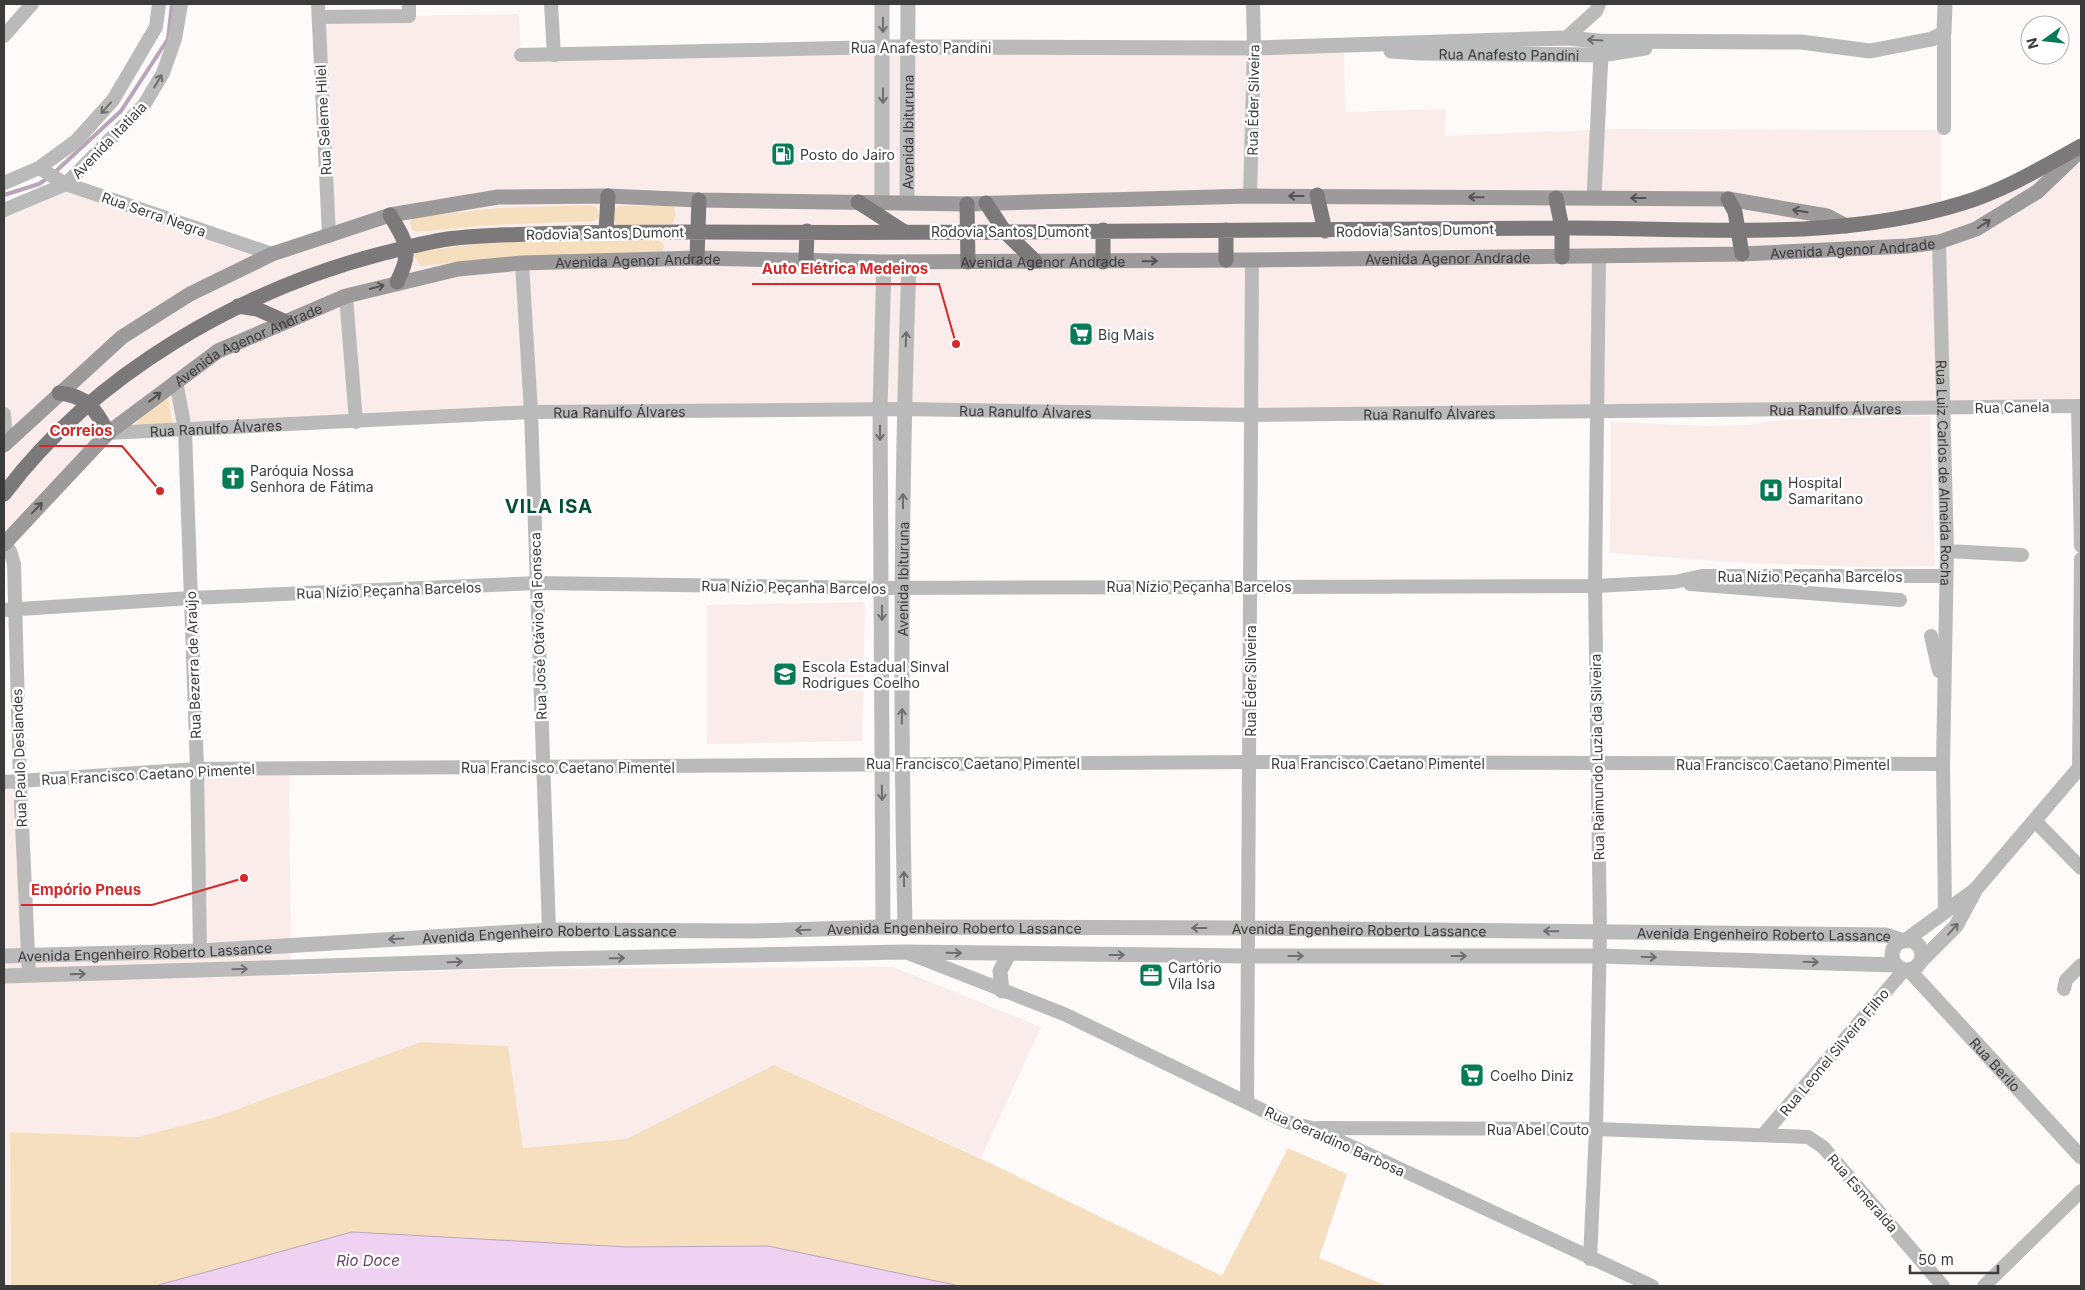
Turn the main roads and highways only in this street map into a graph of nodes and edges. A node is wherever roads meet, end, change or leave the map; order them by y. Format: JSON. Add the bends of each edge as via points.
{"nodes":[{"id":1,"x":2081,"y":148,"type":"edge"},
{"id":2,"x":608,"y":196,"type":"junction"},
{"id":3,"x":1317,"y":196,"type":"junction"},
{"id":4,"x":1556,"y":198,"type":"junction"},
{"id":5,"x":1728,"y":198,"type":"junction"},
{"id":6,"x":699,"y":200,"type":"junction"},
{"id":7,"x":858,"y":202,"type":"junction"},
{"id":8,"x":986,"y":203,"type":"junction"},
{"id":9,"x":967,"y":204,"type":"junction"},
{"id":10,"x":390,"y":215,"type":"junction"},
{"id":11,"x":1846,"y":226,"type":"junction"},
{"id":12,"x":1562,"y":228,"type":"junction"},
{"id":13,"x":903,"y":230,"type":"junction"},
{"id":14,"x":1103,"y":230,"type":"junction"},
{"id":15,"x":1226,"y":230,"type":"junction"},
{"id":16,"x":1738,"y":230,"type":"junction"},
{"id":17,"x":807,"y":231,"type":"junction"},
{"id":18,"x":968,"y":231,"type":"junction"},
{"id":19,"x":1325,"y":231,"type":"junction"},
{"id":20,"x":606,"y":232,"type":"junction"},
{"id":21,"x":698,"y":232,"type":"junction"},
{"id":22,"x":1006,"y":232,"type":"junction"},
{"id":23,"x":407,"y":248,"type":"junction"},
{"id":24,"x":1742,"y":254,"type":"junction"},
{"id":25,"x":1562,"y":256,"type":"junction"},
{"id":26,"x":697,"y":258,"type":"junction"},
{"id":27,"x":1226,"y":260,"type":"junction"},
{"id":28,"x":806,"y":261,"type":"junction"},
{"id":29,"x":1035,"y":261,"type":"junction"},
{"id":30,"x":968,"y":262,"type":"junction"},
{"id":31,"x":1103,"y":262,"type":"junction"},
{"id":32,"x":397,"y":282,"type":"junction"},
{"id":33,"x":238,"y":306,"type":"junction"},
{"id":34,"x":284,"y":321,"type":"junction"},
{"id":35,"x":58,"y":393,"type":"junction"},
{"id":36,"x":90,"y":405,"type":"junction"},
{"id":37,"x":108,"y":433,"type":"junction"},
{"id":38,"x":5,"y":443,"type":"edge"},
{"id":39,"x":4,"y":494,"type":"edge"},
{"id":40,"x":4,"y":544,"type":"edge"}],
"edges":[{"from":1,"to":11,"type":"highway","name":"Rodovia Santos Dumont","via":[[1963,203],[1908,217]]},
{"from":24,"to":1,"type":"main road","name":"Avenida Agenor Andrade","one_way":true,"via":[[1939,242],[1976,229],[2037,192]]},
{"from":2,"to":6,"type":"main road","name":"Avenida Agenor Andrade"},
{"from":2,"to":10,"type":"main road","name":"Avenida Agenor Andrade","via":[[498,197]]},
{"from":2,"to":20,"type":"highway"},
{"from":4,"to":3,"type":"main road","name":"Avenida Agenor Andrade","one_way":true},
{"from":3,"to":8,"type":"main road","name":"Avenida Agenor Andrade","one_way":true},
{"from":3,"to":19,"type":"highway"},
{"from":5,"to":4,"type":"main road","name":"Avenida Agenor Andrade","one_way":true},
{"from":4,"to":12,"type":"highway"},
{"from":11,"to":5,"type":"main road","name":"Avenida Agenor Andrade","one_way":true,"via":[[1827,216]]},
{"from":5,"to":16,"type":"highway","via":[[1735,212]]},
{"from":6,"to":7,"type":"main road","name":"Avenida Agenor Andrade"},
{"from":6,"to":21,"type":"highway"},
{"from":7,"to":9,"type":"main road","name":"Avenida Agenor Andrade"},
{"from":7,"to":13,"type":"highway"},
{"from":8,"to":9,"type":"main road","name":"Avenida Agenor Andrade"},
{"from":8,"to":22,"type":"highway"},
{"from":9,"to":18,"type":"highway"},
{"from":10,"to":23,"type":"highway"},
{"from":10,"to":35,"type":"main road","name":"Avenida Agenor Andrade","via":[[272,254],[190,294],[122,337]]},
{"from":11,"to":16,"type":"highway","name":"Rodovia Santos Dumont"},
{"from":12,"to":16,"type":"highway","name":"Rodovia Santos Dumont"},
{"from":12,"to":19,"type":"highway","name":"Rodovia Santos Dumont"},
{"from":12,"to":25,"type":"highway"},
{"from":13,"to":17,"type":"highway","name":"Rodovia Santos Dumont"},
{"from":13,"to":18,"type":"highway","name":"Rodovia Santos Dumont"},
{"from":14,"to":15,"type":"highway","name":"Rodovia Santos Dumont"},
{"from":14,"to":22,"type":"highway","name":"Rodovia Santos Dumont"},
{"from":14,"to":31,"type":"highway"},
{"from":15,"to":19,"type":"highway","name":"Rodovia Santos Dumont"},
{"from":15,"to":27,"type":"highway"},
{"from":16,"to":24,"type":"highway"},
{"from":17,"to":21,"type":"highway","name":"Rodovia Santos Dumont"},
{"from":17,"to":28,"type":"highway"},
{"from":18,"to":22,"type":"highway","name":"Rodovia Santos Dumont"},
{"from":18,"to":30,"type":"highway"},
{"from":20,"to":21,"type":"highway","name":"Rodovia Santos Dumont"},
{"from":20,"to":23,"type":"highway","name":"Rodovia Santos Dumont","via":[[478,236],[445,239]]},
{"from":21,"to":26,"type":"highway"},
{"from":22,"to":29,"type":"highway"},
{"from":23,"to":32,"type":"highway","via":[[405,267]]},
{"from":23,"to":33,"type":"highway","name":"Rodovia Santos Dumont","via":[[350,262],[281,286]]},
{"from":24,"to":25,"type":"main road","name":"Avenida Agenor Andrade"},
{"from":25,"to":27,"type":"main road","name":"Avenida Agenor Andrade"},
{"from":26,"to":28,"type":"main road","name":"Avenida Agenor Andrade"},
{"from":26,"to":32,"type":"main road","name":"Avenida Agenor Andrade","via":[[522,262],[458,269]]},
{"from":31,"to":27,"type":"main road","name":"Avenida Agenor Andrade","one_way":true},
{"from":28,"to":30,"type":"main road","name":"Avenida Agenor Andrade"},
{"from":29,"to":30,"type":"main road","name":"Avenida Agenor Andrade"},
{"from":29,"to":31,"type":"main road","name":"Avenida Agenor Andrade"},
{"from":34,"to":32,"type":"main road","name":"Avenida Agenor Andrade","one_way":true,"via":[[346,296]]},
{"from":33,"to":34,"type":"highway","via":[[257,309]]},
{"from":33,"to":36,"type":"highway","name":"Rodovia Santos Dumont","via":[[125,375]]},
{"from":37,"to":34,"type":"main road","name":"Avenida Agenor Andrade","one_way":true,"via":[[218,351]]},
{"from":35,"to":36,"type":"highway","via":[[77,395]]},
{"from":35,"to":38,"type":"main road","name":"Avenida Agenor Andrade"},
{"from":36,"to":37,"type":"highway"},
{"from":36,"to":39,"type":"highway","name":"Rodovia Santos Dumont","via":[[46,446]]},
{"from":40,"to":37,"type":"main road","name":"Avenida Agenor Andrade","one_way":true}]}
